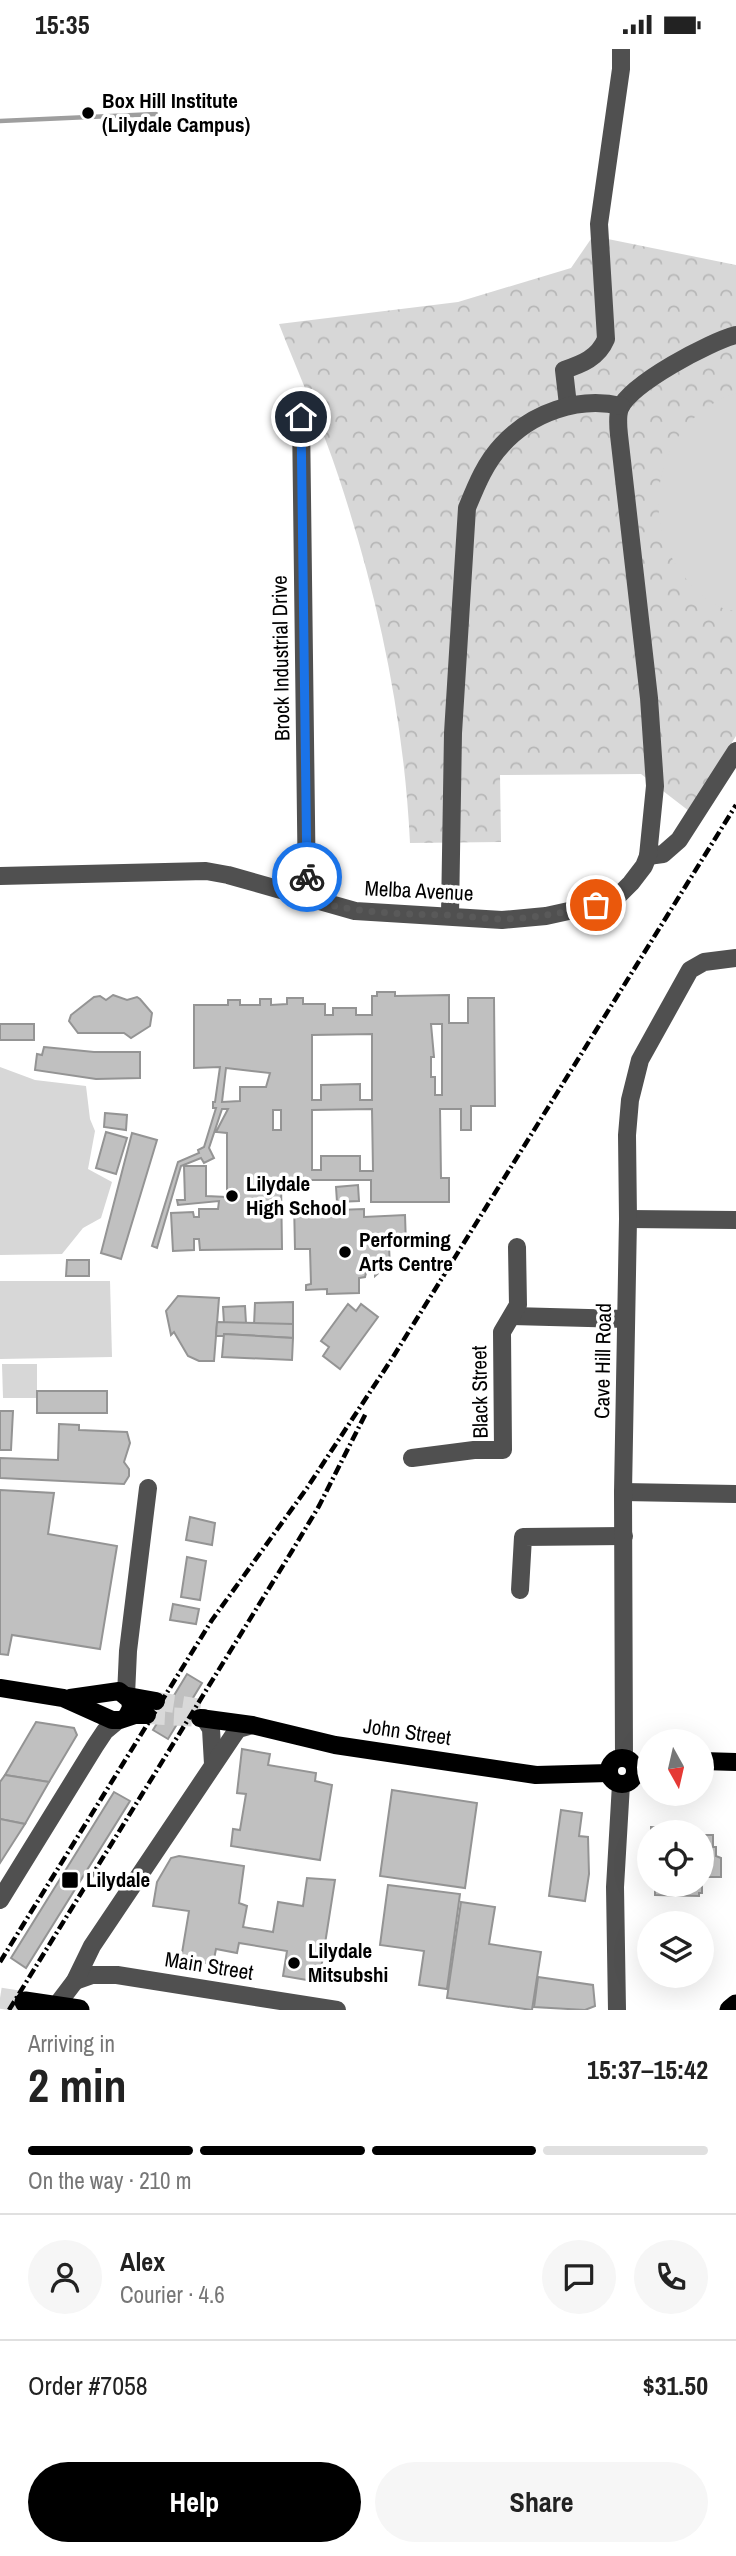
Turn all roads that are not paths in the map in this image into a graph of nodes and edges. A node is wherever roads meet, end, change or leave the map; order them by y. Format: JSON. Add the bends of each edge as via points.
{"nodes":[{"id":1,"x":621,"y":49,"type":"edge"},
{"id":2,"x":736,"y":335,"type":"edge"},
{"id":3,"x":568,"y":405,"type":"junction"},
{"id":4,"x":621,"y":406,"type":"junction"},
{"id":5,"x":301,"y":417,"type":"dead end"},
{"id":6,"x":736,"y":751,"type":"edge"},
{"id":7,"x":648,"y":856,"type":"junction"},
{"id":8,"x":0,"y":876,"type":"edge"},
{"id":9,"x":307,"y":899,"type":"junction"},
{"id":10,"x":450,"y":915,"type":"junction"},
{"id":11,"x":736,"y":958,"type":"edge"},
{"id":12,"x":628,"y":1219,"type":"junction"},
{"id":13,"x":736,"y":1220,"type":"edge"},
{"id":14,"x":517,"y":1247,"type":"dead end"},
{"id":15,"x":513,"y":1316,"type":"junction"},
{"id":16,"x":626,"y":1319,"type":"junction"},
{"id":17,"x":412,"y":1458,"type":"dead end"},
{"id":18,"x":148,"y":1488,"type":"dead end"},
{"id":19,"x":624,"y":1492,"type":"junction"},
{"id":20,"x":736,"y":1494,"type":"edge"},
{"id":21,"x":624,"y":1536,"type":"junction"},
{"id":22,"x":520,"y":1590,"type":"dead end"},
{"id":23,"x":0,"y":1688,"type":"edge"},
{"id":24,"x":118,"y":1695,"type":"junction"},
{"id":25,"x":63,"y":1699,"type":"junction"},
{"id":26,"x":203,"y":1715,"type":"joint"},
{"id":27,"x":117,"y":1718,"type":"junction"},
{"id":28,"x":252,"y":1725,"type":"junction"},
{"id":29,"x":714,"y":1761,"type":"edge"},
{"id":30,"x":736,"y":1762,"type":"edge"},
{"id":31,"x":214,"y":1764,"type":"junction"},
{"id":32,"x":636,"y":1765,"type":"edge"},
{"id":33,"x":615,"y":1779,"type":"junction"},
{"id":34,"x":0,"y":1900,"type":"edge"},
{"id":35,"x":75,"y":1982,"type":"junction"},
{"id":36,"x":25,"y":2002,"type":"tunnel mouth"},
{"id":37,"x":736,"y":2005,"type":"edge"},
{"id":38,"x":55,"y":2008,"type":"edge"},
{"id":39,"x":79,"y":2010,"type":"edge"},
{"id":40,"x":337,"y":2010,"type":"edge"},
{"id":41,"x":617,"y":2010,"type":"edge"},
{"id":42,"x":730,"y":2010,"type":"edge"}],
"edges":[{"from":1,"to":3,"type":"street","via":[[599,224],[606,339],[583,364],[564,370]]},
{"from":2,"to":4,"type":"street","via":[[681,360],[645,383]]},
{"from":3,"to":4,"type":"street"},
{"from":3,"to":10,"type":"street","via":[[528,423],[502,445],[481,475],[467,507],[453,733]]},
{"from":4,"to":7,"type":"street","via":[[619,435],[649,698],[654,786]]},
{"from":5,"to":9,"type":"street","name":"Brock Industrial Drive"},
{"from":6,"to":7,"type":"street","via":[[679,840],[663,854]]},
{"from":7,"to":10,"type":"street","name":"Melba Avenue","via":[[639,874],[617,897],[596,905],[513,919]]},
{"from":8,"to":9,"type":"street","name":"Melba Avenue","via":[[206,871]]},
{"from":9,"to":10,"type":"street","name":"Melba Avenue","via":[[375,913]]},
{"from":11,"to":12,"type":"street","name":"Cave Hill Road","via":[[704,962],[690,970],[640,1060],[626,1135]]},
{"from":12,"to":13,"type":"street"},
{"from":12,"to":16,"type":"street","name":"Cave Hill Road"},
{"from":14,"to":15,"type":"street","name":"Black Street","via":[[518,1305]]},
{"from":15,"to":16,"type":"street"},
{"from":15,"to":17,"type":"street","name":"Black Street","via":[[502,1332],[503,1450]]},
{"from":16,"to":19,"type":"street","name":"Cave Hill Road"},
{"from":18,"to":24,"type":"street","via":[[128,1651]]},
{"from":19,"to":20,"type":"street"},
{"from":19,"to":21,"type":"street","name":"Cave Hill Road"},
{"from":21,"to":22,"type":"street","via":[[523,1537]]},
{"from":21,"to":32,"type":"street","name":"Cave Hill Road"},
{"from":23,"to":25,"type":"main road"},
{"from":24,"to":25,"type":"main road"},
{"from":24,"to":27,"type":"main road","via":[[131,1709]]},
{"from":24,"to":27,"type":"main road","via":[[102,1701],[101,1708]]},
{"from":24,"to":27,"type":"main road","via":[[152,1708]]},
{"from":25,"to":27,"type":"main road"},
{"from":26,"to":28,"type":"main road","name":"John Street"},
{"from":26,"to":31,"type":"street","via":[[211,1729]]},
{"from":27,"to":34,"type":"street","via":[[94,1746]]},
{"from":28,"to":31,"type":"street","via":[[236,1731]]},
{"from":28,"to":33,"type":"main road","name":"John Street","via":[[335,1745],[536,1775]]},
{"from":29,"to":30,"type":"main road"},
{"from":31,"to":35,"type":"street","via":[[96,1940]]},
{"from":32,"to":33,"type":"main road","via":[[630,1781]]},
{"from":33,"to":41,"type":"street"},
{"from":35,"to":38,"type":"street"},
{"from":35,"to":40,"type":"street","name":"Main Street","via":[[92,1975],[117,1975]]},
{"from":36,"to":38,"type":"highway"},
{"from":37,"to":42,"type":"highway"},
{"from":38,"to":39,"type":"highway"}]}
